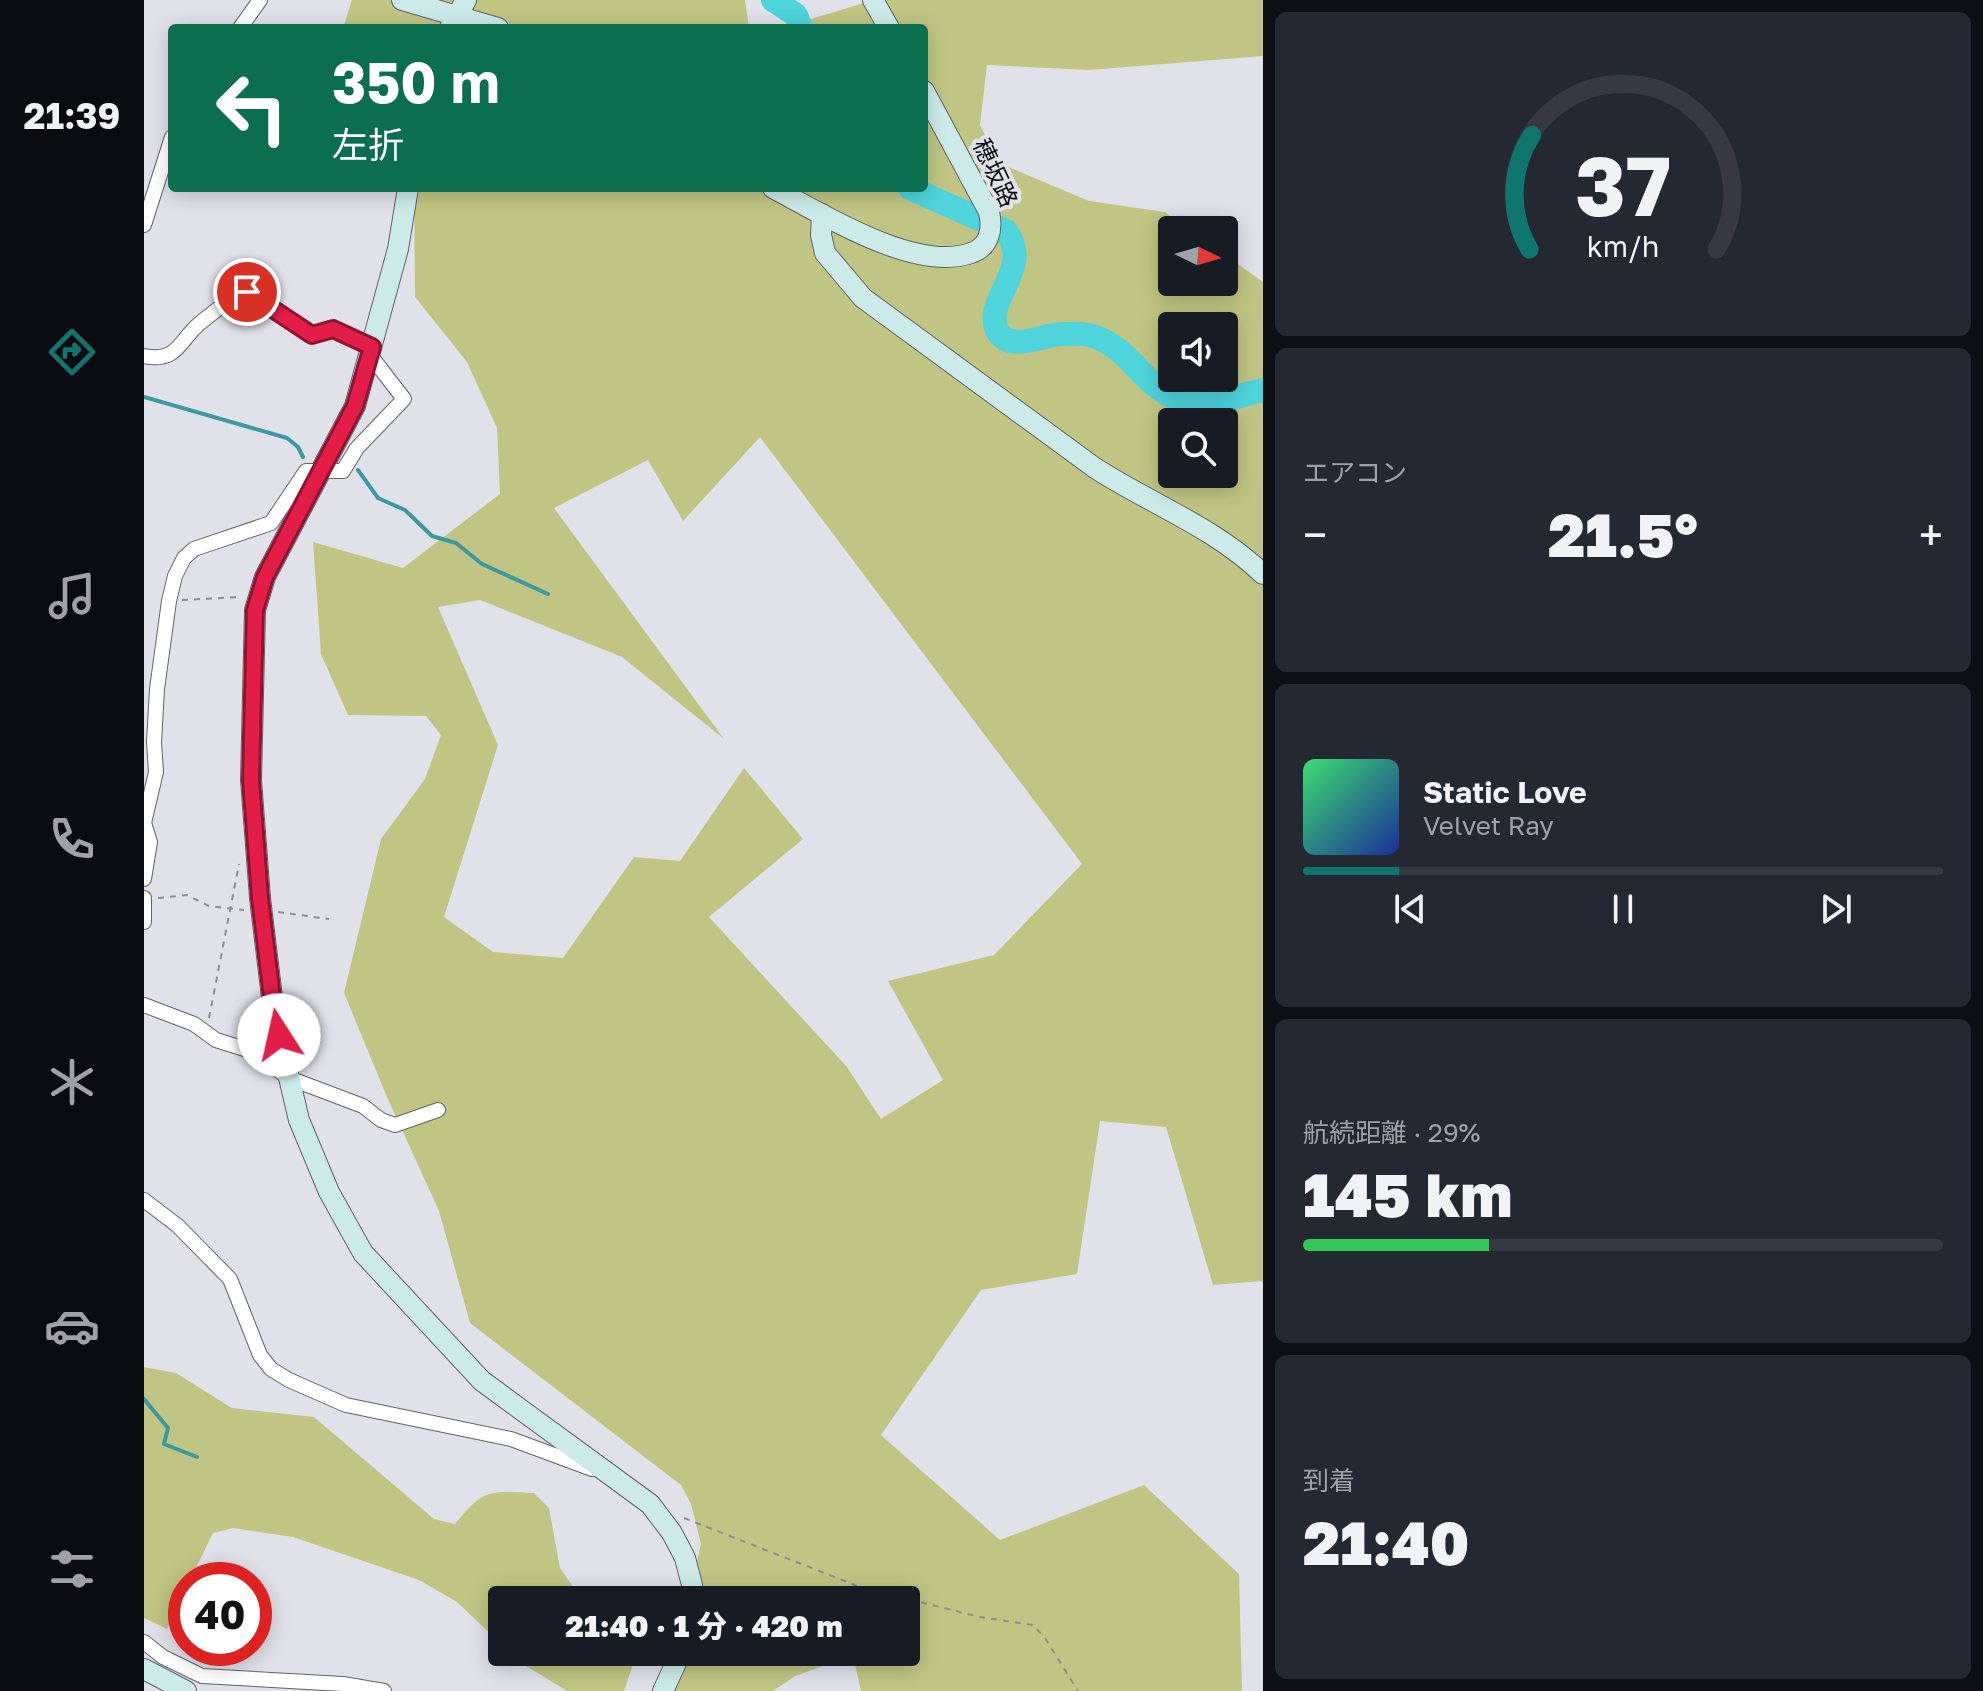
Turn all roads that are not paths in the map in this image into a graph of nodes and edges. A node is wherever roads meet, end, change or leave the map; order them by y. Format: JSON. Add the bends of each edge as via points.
{"nodes":[{"id":1,"x":260,"y":0,"type":"edge"},
{"id":2,"x":466,"y":0,"type":"edge"},
{"id":3,"x":873,"y":0,"type":"edge"},
{"id":4,"x":408,"y":1,"type":"edge"},
{"id":5,"x":452,"y":23,"type":"edge"},
{"id":6,"x":243,"y":24,"type":"edge"},
{"id":7,"x":887,"y":24,"type":"edge"},
{"id":8,"x":928,"y":98,"type":"edge"},
{"id":9,"x":168,"y":150,"type":"edge"},
{"id":10,"x":407,"y":192,"type":"edge"},
{"id":11,"x":781,"y":192,"type":"edge"},
{"id":12,"x":822,"y":214,"type":"junction"},
{"id":13,"x":144,"y":225,"type":"edge"},
{"id":14,"x":371,"y":351,"type":"junction"},
{"id":15,"x":144,"y":356,"type":"edge"},
{"id":16,"x":321,"y":471,"type":"junction"},
{"id":17,"x":1263,"y":574,"type":"edge"},
{"id":18,"x":144,"y":823,"type":"edge"},
{"id":19,"x":144,"y":879,"type":"edge"},
{"id":20,"x":144,"y":898,"type":"edge"},
{"id":21,"x":144,"y":922,"type":"edge"},
{"id":22,"x":144,"y":1005,"type":"edge"},
{"id":23,"x":289,"y":1078,"type":"junction"},
{"id":24,"x":438,"y":1110,"type":"dead end"},
{"id":25,"x":144,"y":1200,"type":"edge"},
{"id":26,"x":609,"y":1475,"type":"junction"},
{"id":27,"x":692,"y":1586,"type":"edge"},
{"id":28,"x":144,"y":1642,"type":"edge"},
{"id":29,"x":675,"y":1666,"type":"edge"},
{"id":30,"x":144,"y":1669,"type":"edge"},
{"id":31,"x":186,"y":1691,"type":"edge"},
{"id":32,"x":384,"y":1691,"type":"edge"},
{"id":33,"x":663,"y":1691,"type":"edge"}],
"edges":[{"from":1,"to":6,"type":"street"},
{"from":2,"to":5,"type":"street"},
{"from":3,"to":7,"type":"street"},
{"from":4,"to":5,"type":"street"},
{"from":8,"to":12,"type":"street","name":"穂坂路","via":[[989,212],[990,231],[977,251],[961,257],[921,254],[874,240]]},
{"from":9,"to":13,"type":"street"},
{"from":10,"to":14,"type":"street"},
{"from":11,"to":12,"type":"street","name":"穂坂路"},
{"from":12,"to":17,"type":"street","via":[[825,253],[863,298],[1095,468],[1214,535]]},
{"from":14,"to":15,"type":"street","via":[[333,329],[312,335],[247,292],[239,292],[196,326],[177,350],[156,358]]},
{"from":14,"to":16,"type":"street","via":[[355,406]]},
{"from":14,"to":16,"type":"street","via":[[404,399],[357,448],[343,471]]},
{"from":16,"to":18,"type":"street","via":[[306,471],[271,523],[194,549],[184,558],[175,576],[157,689],[156,772]]},
{"from":16,"to":23,"type":"street","via":[[265,577],[255,610],[251,780],[274,1014]]},
{"from":18,"to":19,"type":"street","via":[[150,842]]},
{"from":20,"to":21,"type":"street"},
{"from":22,"to":23,"type":"street","via":[[251,1051]]},
{"from":23,"to":24,"type":"street","via":[[363,1106],[395,1125]]},
{"from":23,"to":26,"type":"street","via":[[299,1120],[329,1192],[363,1253],[482,1381]]},
{"from":25,"to":26,"type":"street","via":[[230,1279],[260,1355],[289,1380],[346,1405],[511,1439]]},
{"from":26,"to":27,"type":"street","via":[[650,1504],[672,1533]]},
{"from":28,"to":32,"type":"street","via":[[202,1676]]},
{"from":29,"to":33,"type":"street"},
{"from":30,"to":31,"type":"street"}]}
